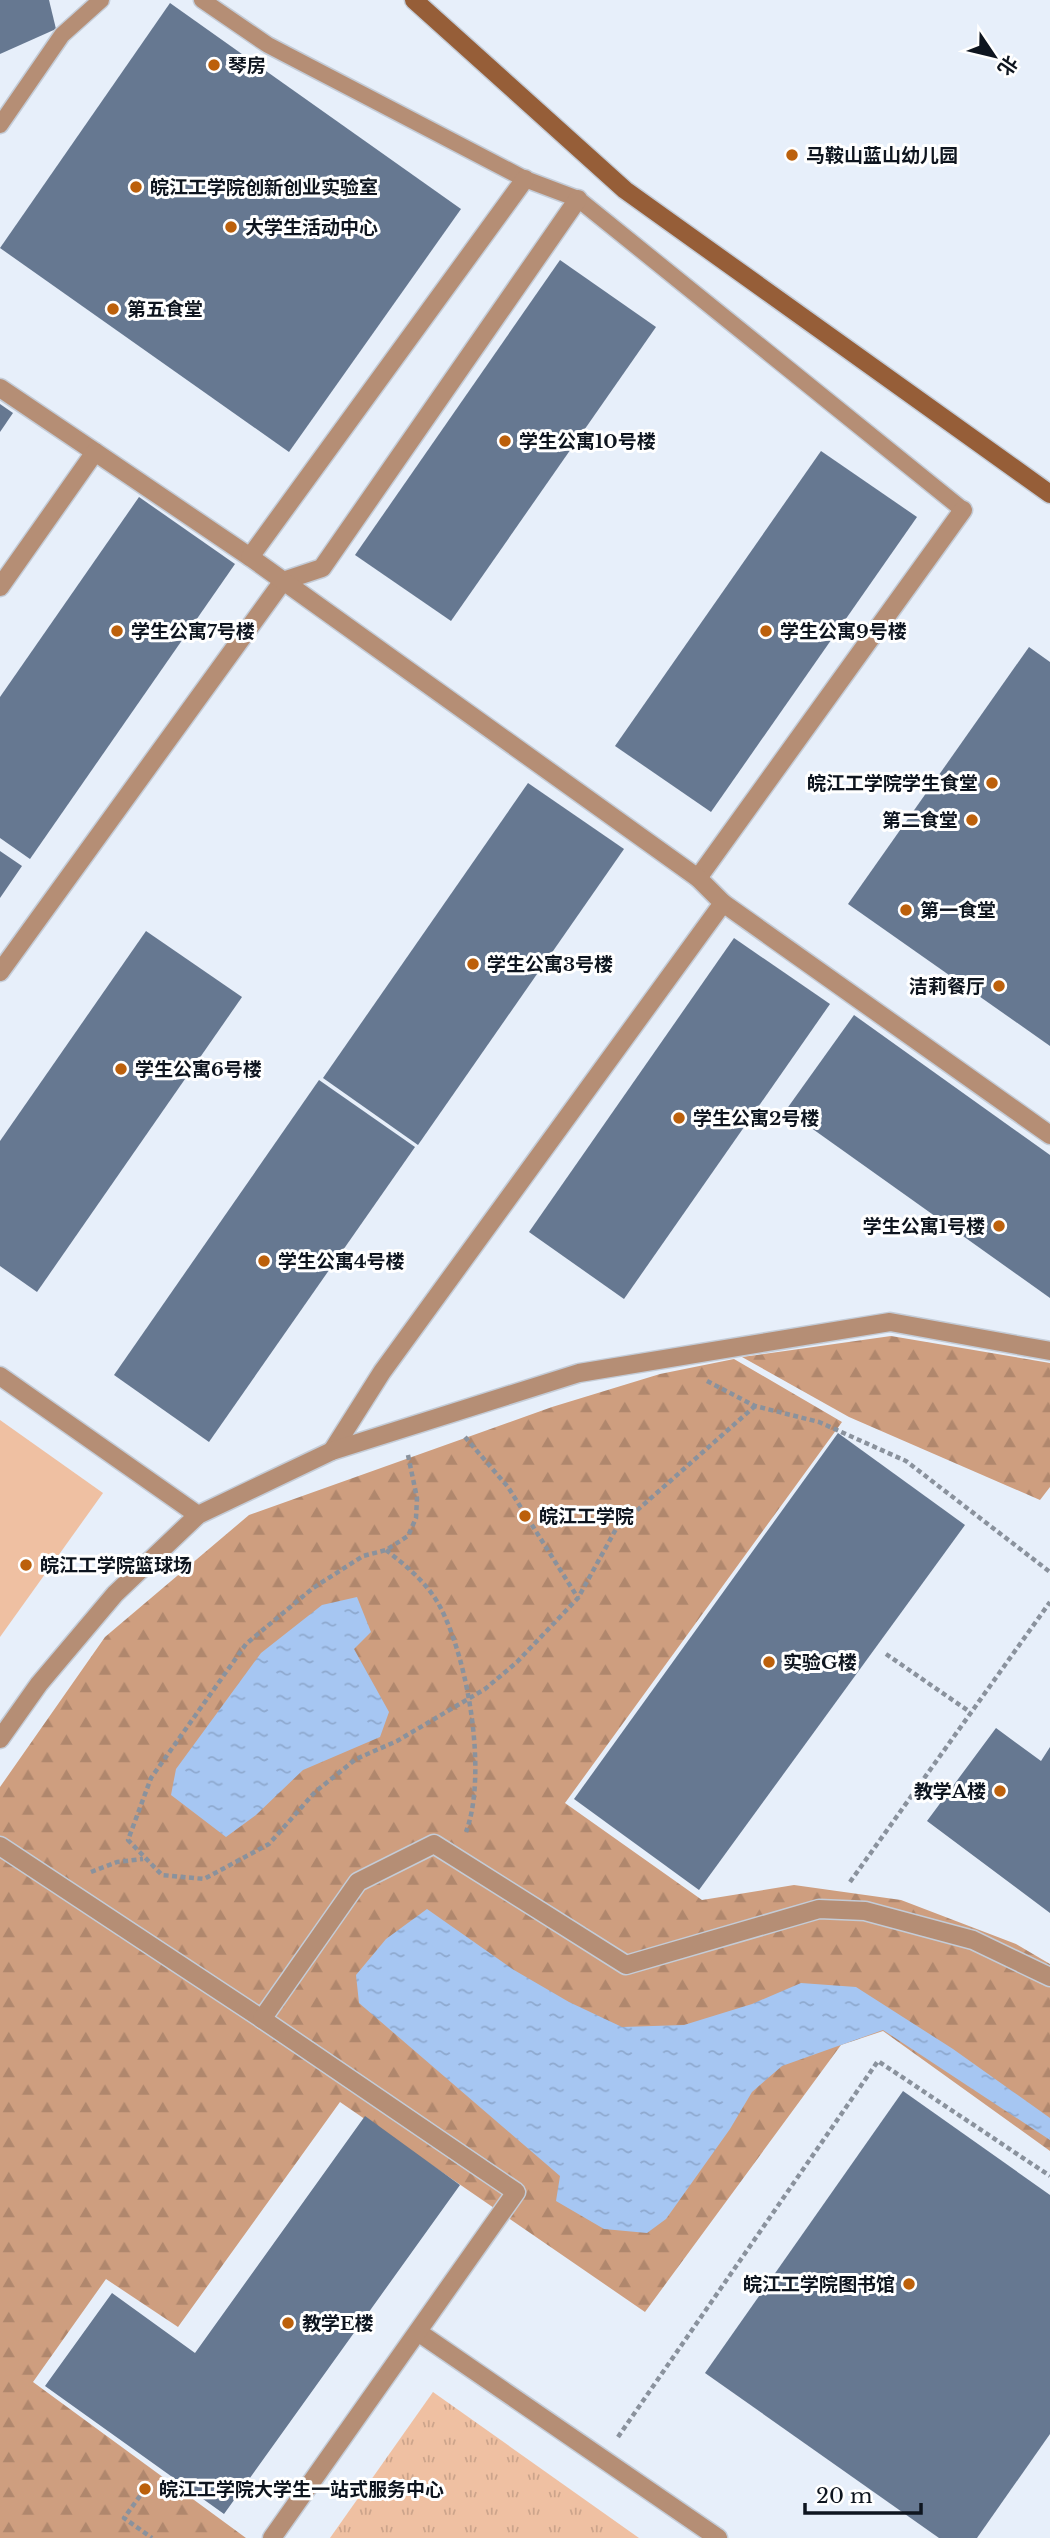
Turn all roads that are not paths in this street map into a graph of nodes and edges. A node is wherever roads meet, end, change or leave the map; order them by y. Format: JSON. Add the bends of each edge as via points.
{"nodes":[{"id":1,"x":101,"y":0,"type":"edge"},
{"id":2,"x":202,"y":0,"type":"edge"},
{"id":3,"x":414,"y":0,"type":"edge"},
{"id":4,"x":0,"y":125,"type":"edge"},
{"id":5,"x":525,"y":178,"type":"junction"},
{"id":6,"x":578,"y":199,"type":"junction"},
{"id":7,"x":0,"y":388,"type":"edge"},
{"id":8,"x":95,"y":452,"type":"junction"},
{"id":9,"x":1050,"y":495,"type":"edge"},
{"id":10,"x":963,"y":510,"type":"joint"},
{"id":11,"x":250,"y":557,"type":"junction"},
{"id":12,"x":283,"y":581,"type":"junction"},
{"id":13,"x":0,"y":587,"type":"edge"},
{"id":14,"x":698,"y":878,"type":"junction"},
{"id":15,"x":723,"y":903,"type":"junction"},
{"id":16,"x":0,"y":972,"type":"edge"},
{"id":17,"x":1050,"y":1135,"type":"edge"},
{"id":18,"x":1050,"y":1351,"type":"edge"},
{"id":19,"x":0,"y":1376,"type":"edge"},
{"id":20,"x":332,"y":1451,"type":"junction"},
{"id":21,"x":198,"y":1515,"type":"junction"},
{"id":22,"x":0,"y":1739,"type":"edge"},
{"id":23,"x":0,"y":1846,"type":"edge"},
{"id":24,"x":1050,"y":1977,"type":"edge"},
{"id":25,"x":262,"y":2019,"type":"junction"},
{"id":26,"x":418,"y":2332,"type":"junction"},
{"id":27,"x":272,"y":2538,"type":"edge"},
{"id":28,"x":718,"y":2538,"type":"edge"}],
"edges":[{"from":1,"to":4,"type":"lane","via":[[62,35]]},
{"from":2,"to":5,"type":"lane","via":[[268,46]]},
{"from":3,"to":9,"type":"street","via":[[625,190]]},
{"from":5,"to":6,"type":"lane"},
{"from":5,"to":11,"type":"street"},
{"from":6,"to":10,"type":"lane"},
{"from":6,"to":12,"type":"street","via":[[322,568]]},
{"from":7,"to":8,"type":"street"},
{"from":8,"to":11,"type":"street"},
{"from":8,"to":13,"type":"street"},
{"from":10,"to":14,"type":"street"},
{"from":11,"to":12,"type":"street"},
{"from":12,"to":14,"type":"street"},
{"from":12,"to":16,"type":"street"},
{"from":14,"to":15,"type":"street"},
{"from":15,"to":17,"type":"street"},
{"from":15,"to":20,"type":"street","via":[[382,1373]]},
{"from":18,"to":20,"type":"street","via":[[890,1322],[579,1373]]},
{"from":19,"to":21,"type":"street"},
{"from":20,"to":21,"type":"street"},
{"from":21,"to":22,"type":"street","via":[[115,1594]]},
{"from":23,"to":25,"type":"street"},
{"from":24,"to":25,"type":"street","via":[[974,1940],[864,1911],[819,1909],[626,1965],[434,1844],[358,1882]]},
{"from":25,"to":26,"type":"street","via":[[516,2192]]},
{"from":26,"to":27,"type":"street"},
{"from":26,"to":28,"type":"street"}]}
